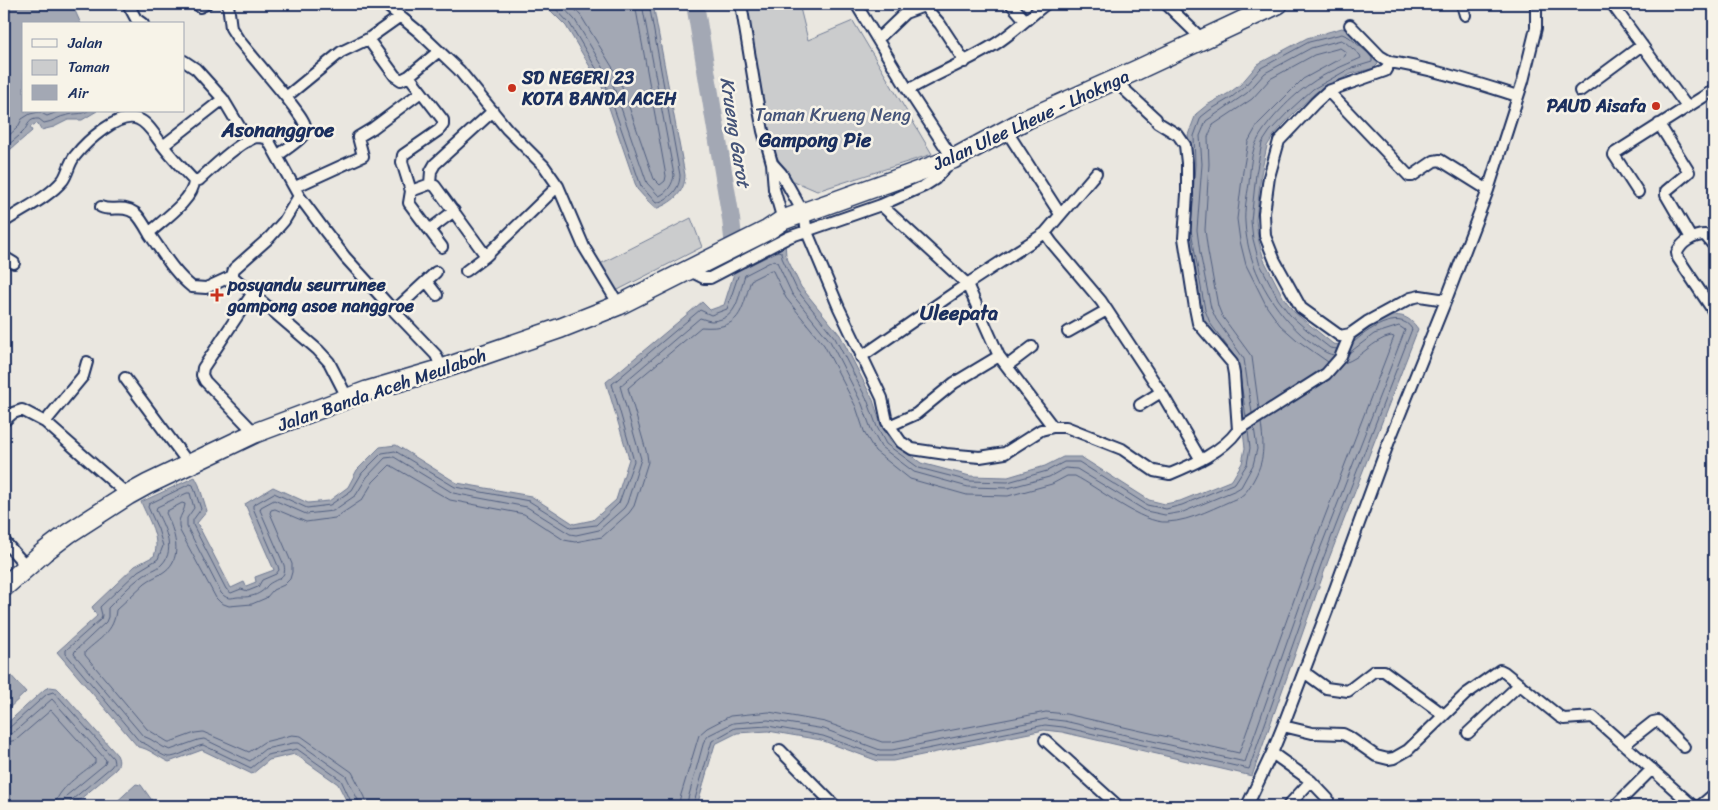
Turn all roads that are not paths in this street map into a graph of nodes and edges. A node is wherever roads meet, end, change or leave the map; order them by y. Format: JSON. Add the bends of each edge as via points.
{"nodes":[{"id":1,"x":128,"y":4,"type":"edge"},
{"id":2,"x":228,"y":4,"type":"edge"},
{"id":3,"x":385,"y":4,"type":"edge"},
{"id":4,"x":741,"y":4,"type":"edge"},
{"id":5,"x":856,"y":4,"type":"edge"},
{"id":6,"x":1011,"y":4,"type":"edge"},
{"id":7,"x":1046,"y":4,"type":"edge"},
{"id":8,"x":1166,"y":4,"type":"edge"},
{"id":9,"x":1278,"y":4,"type":"edge"},
{"id":10,"x":1462,"y":4,"type":"edge"},
{"id":11,"x":1536,"y":4,"type":"edge"},
{"id":12,"x":1612,"y":4,"type":"edge"},
{"id":13,"x":1465,"y":15,"type":"dead end"},
{"id":14,"x":399,"y":17,"type":"junction"},
{"id":15,"x":1025,"y":20,"type":"junction"},
{"id":16,"x":140,"y":22,"type":"edge"},
{"id":17,"x":1350,"y":25,"type":"dead end"},
{"id":18,"x":878,"y":38,"type":"junction"},
{"id":19,"x":368,"y":39,"type":"junction"},
{"id":20,"x":1203,"y":40,"type":"junction"},
{"id":21,"x":1642,"y":45,"type":"junction"},
{"id":22,"x":439,"y":51,"type":"junction"},
{"id":23,"x":185,"y":62,"type":"edge"},
{"id":24,"x":965,"y":62,"type":"junction"},
{"id":25,"x":1390,"y":62,"type":"junction"},
{"id":26,"x":409,"y":76,"type":"junction"},
{"id":27,"x":1114,"y":80,"type":"junction"},
{"id":28,"x":908,"y":90,"type":"junction"},
{"id":29,"x":1714,"y":90,"type":"edge"},
{"id":30,"x":1328,"y":91,"type":"junction"},
{"id":31,"x":1580,"y":91,"type":"dead end"},
{"id":32,"x":421,"y":92,"type":"junction"},
{"id":33,"x":1518,"y":96,"type":"junction"},
{"id":34,"x":286,"y":97,"type":"junction"},
{"id":35,"x":223,"y":99,"type":"junction"},
{"id":36,"x":1687,"y":107,"type":"junction"},
{"id":37,"x":492,"y":111,"type":"junction"},
{"id":38,"x":1658,"y":124,"type":"junction"},
{"id":39,"x":1006,"y":130,"type":"junction"},
{"id":40,"x":248,"y":142,"type":"junction"},
{"id":41,"x":163,"y":146,"type":"junction"},
{"id":42,"x":277,"y":156,"type":"junction"},
{"id":43,"x":953,"y":159,"type":"junction"},
{"id":44,"x":772,"y":163,"type":"junction"},
{"id":45,"x":1096,"y":173,"type":"dead end"},
{"id":46,"x":194,"y":181,"type":"junction"},
{"id":47,"x":430,"y":184,"type":"junction"},
{"id":48,"x":558,"y":186,"type":"junction"},
{"id":49,"x":1488,"y":190,"type":"junction"},
{"id":50,"x":411,"y":191,"type":"junction"},
{"id":51,"x":297,"y":192,"type":"junction"},
{"id":52,"x":1638,"y":192,"type":"dead end"},
{"id":53,"x":881,"y":206,"type":"junction"},
{"id":54,"x":101,"y":207,"type":"dead end"},
{"id":55,"x":454,"y":211,"type":"junction"},
{"id":56,"x":1060,"y":214,"type":"junction"},
{"id":57,"x":4,"y":222,"type":"edge"},
{"id":58,"x":806,"y":223,"type":"junction"},
{"id":59,"x":783,"y":227,"type":"junction"},
{"id":60,"x":429,"y":230,"type":"junction"},
{"id":61,"x":149,"y":233,"type":"junction"},
{"id":62,"x":1045,"y":233,"type":"junction"},
{"id":63,"x":1691,"y":238,"type":"junction"},
{"id":64,"x":1714,"y":246,"type":"edge"},
{"id":65,"x":442,"y":247,"type":"dead end"},
{"id":66,"x":486,"y":256,"type":"junction"},
{"id":67,"x":4,"y":257,"type":"edge"},
{"id":68,"x":14,"y":263,"type":"dead end"},
{"id":69,"x":466,"y":271,"type":"dead end"},
{"id":70,"x":436,"y":272,"type":"dead end"},
{"id":71,"x":232,"y":276,"type":"junction"},
{"id":72,"x":427,"y":282,"type":"junction"},
{"id":73,"x":967,"y":284,"type":"junction"},
{"id":74,"x":252,"y":294,"type":"junction"},
{"id":75,"x":437,"y":295,"type":"dead end"},
{"id":76,"x":1446,"y":300,"type":"junction"},
{"id":77,"x":619,"y":305,"type":"junction"},
{"id":78,"x":1107,"y":310,"type":"junction"},
{"id":79,"x":394,"y":311,"type":"junction"},
{"id":80,"x":1714,"y":312,"type":"edge"},
{"id":81,"x":1068,"y":332,"type":"dead end"},
{"id":82,"x":1349,"y":336,"type":"junction"},
{"id":83,"x":1032,"y":347,"type":"dead end"},
{"id":84,"x":999,"y":356,"type":"junction"},
{"id":85,"x":862,"y":357,"type":"junction"},
{"id":86,"x":87,"y":362,"type":"dead end"},
{"id":87,"x":1007,"y":366,"type":"junction"},
{"id":88,"x":442,"y":370,"type":"junction"},
{"id":89,"x":125,"y":378,"type":"dead end"},
{"id":90,"x":1162,"y":392,"type":"junction"},
{"id":91,"x":348,"y":399,"type":"junction"},
{"id":92,"x":1140,"y":405,"type":"dead end"},
{"id":93,"x":4,"y":422,"type":"edge"},
{"id":94,"x":45,"y":422,"type":"junction"},
{"id":95,"x":889,"y":426,"type":"junction"},
{"id":96,"x":1053,"y":427,"type":"junction"},
{"id":97,"x":1239,"y":429,"type":"junction"},
{"id":98,"x":255,"y":433,"type":"junction"},
{"id":99,"x":1200,"y":460,"type":"junction"},
{"id":100,"x":189,"y":464,"type":"junction"},
{"id":101,"x":128,"y":495,"type":"junction"},
{"id":102,"x":4,"y":541,"type":"edge"},
{"id":103,"x":27,"y":567,"type":"junction"},
{"id":104,"x":4,"y":586,"type":"edge"},
{"id":105,"x":1304,"y":672,"type":"junction"},
{"id":106,"x":1520,"y":684,"type":"junction"},
{"id":107,"x":1444,"y":715,"type":"junction"},
{"id":108,"x":1283,"y":726,"type":"junction"},
{"id":109,"x":1468,"y":733,"type":"dead end"},
{"id":110,"x":1045,"y":740,"type":"dead end"},
{"id":111,"x":1624,"y":744,"type":"junction"},
{"id":112,"x":1684,"y":747,"type":"dead end"},
{"id":113,"x":780,"y":750,"type":"dead end"},
{"id":114,"x":1272,"y":753,"type":"junction"},
{"id":115,"x":1652,"y":769,"type":"junction"},
{"id":116,"x":1311,"y":781,"type":"junction"},
{"id":117,"x":1714,"y":794,"type":"edge"},
{"id":118,"x":1328,"y":799,"type":"dead end"},
{"id":119,"x":835,"y":806,"type":"edge"},
{"id":120,"x":1118,"y":806,"type":"edge"},
{"id":121,"x":1247,"y":806,"type":"edge"},
{"id":122,"x":1288,"y":806,"type":"edge"},
{"id":123,"x":1615,"y":806,"type":"edge"},
{"id":124,"x":1693,"y":806,"type":"edge"},
{"id":125,"x":1700,"y":806,"type":"edge"}],
"edges":[{"from":1,"to":16,"type":"street"},
{"from":2,"to":34,"type":"street","via":[[230,28]]},
{"from":3,"to":14,"type":"street"},
{"from":4,"to":44,"type":"street","via":[[763,131]]},
{"from":5,"to":18,"type":"street"},
{"from":6,"to":15,"type":"street"},
{"from":7,"to":15,"type":"street"},
{"from":8,"to":20,"type":"street"},
{"from":9,"to":20,"type":"highway","name":"Jalan Ulee Lheue - Lhoknga"},
{"from":10,"to":13,"type":"street"},
{"from":11,"to":33,"type":"street","via":[[1536,28]]},
{"from":12,"to":21,"type":"street"},
{"from":14,"to":19,"type":"street"},
{"from":14,"to":22,"type":"street"},
{"from":15,"to":24,"type":"street","via":[[999,42]]},
{"from":17,"to":25,"type":"street"},
{"from":18,"to":24,"type":"street","via":[[905,14],[924,6]]},
{"from":18,"to":28,"type":"street"},
{"from":19,"to":26,"type":"street","via":[[395,76],[401,80]]},
{"from":19,"to":34,"type":"street","via":[[341,52]]},
{"from":20,"to":27,"type":"highway","name":"Jalan Ulee Lheue - Lhoknga"},
{"from":21,"to":31,"type":"street"},
{"from":21,"to":36,"type":"street"},
{"from":22,"to":26,"type":"street"},
{"from":22,"to":37,"type":"street"},
{"from":23,"to":35,"type":"street"},
{"from":24,"to":28,"type":"street"},
{"from":25,"to":30,"type":"street","via":[[1385,71]]},
{"from":25,"to":33,"type":"street","via":[[1418,66]]},
{"from":26,"to":32,"type":"street"},
{"from":27,"to":39,"type":"highway","name":"Jalan Ulee Lheue - Lhoknga"},
{"from":27,"to":97,"type":"street","via":[[1157,122],[1178,135],[1185,145],[1184,238],[1195,308],[1198,322],[1232,363]]},
{"from":28,"to":43,"type":"street"},
{"from":29,"to":36,"type":"street"},
{"from":30,"to":49,"type":"street","via":[[1409,176],[1440,160]]},
{"from":30,"to":82,"type":"street","via":[[1279,141],[1269,178],[1264,213],[1265,236],[1301,308],[1337,335]]},
{"from":32,"to":50,"type":"street","via":[[444,120],[433,135],[404,155],[402,162]]},
{"from":32,"to":51,"type":"street","via":[[358,137],[363,156]]},
{"from":33,"to":49,"type":"street"},
{"from":34,"to":42,"type":"street","via":[[306,123],[306,131]]},
{"from":35,"to":40,"type":"street"},
{"from":35,"to":41,"type":"street"},
{"from":36,"to":38,"type":"street"},
{"from":37,"to":47,"type":"street","via":[[434,164]]},
{"from":37,"to":48,"type":"street","via":[[544,166]]},
{"from":38,"to":52,"type":"street","via":[[1614,155]]},
{"from":38,"to":63,"type":"street","via":[[1689,172],[1666,191],[1666,195]]},
{"from":39,"to":43,"type":"highway","name":"Jalan Ulee Lheue - Lhoknga"},
{"from":39,"to":56,"type":"street"},
{"from":40,"to":42,"type":"street","via":[[259,137],[267,138]]},
{"from":40,"to":46,"type":"street"},
{"from":41,"to":46,"type":"street"},
{"from":41,"to":57,"type":"street","via":[[140,120],[132,117],[119,119],[74,156],[64,179],[45,196]]},
{"from":42,"to":51,"type":"street"},
{"from":43,"to":53,"type":"street","via":[[935,179]]},
{"from":43,"to":58,"type":"highway","name":"Jalan Ulee Lheue - Lhoknga"},
{"from":44,"to":58,"type":"street","via":[[781,173]]},
{"from":44,"to":59,"type":"street"},
{"from":45,"to":56,"type":"street"},
{"from":46,"to":61,"type":"street","via":[[186,199]]},
{"from":47,"to":50,"type":"street"},
{"from":47,"to":55,"type":"street","via":[[439,190]]},
{"from":48,"to":66,"type":"street"},
{"from":48,"to":77,"type":"street","via":[[584,247]]},
{"from":49,"to":76,"type":"street"},
{"from":50,"to":60,"type":"street","via":[[409,203]]},
{"from":51,"to":71,"type":"street","via":[[284,221],[234,269]]},
{"from":51,"to":79,"type":"street","via":[[345,257]]},
{"from":53,"to":58,"type":"street"},
{"from":53,"to":73,"type":"street"},
{"from":54,"to":61,"type":"street","via":[[125,208],[136,213]]},
{"from":55,"to":60,"type":"street"},
{"from":55,"to":66,"type":"street"},
{"from":56,"to":62,"type":"street"},
{"from":58,"to":59,"type":"highway","name":"Jalan Ulee Lheue - Lhoknga"},
{"from":58,"to":85,"type":"street"},
{"from":59,"to":77,"type":"highway","name":"Jalan Banda Aceh Meulaboh","via":[[768,230],[716,265],[688,270]]},
{"from":60,"to":65,"type":"street"},
{"from":61,"to":71,"type":"street","via":[[171,266],[192,287],[206,288]]},
{"from":62,"to":73,"type":"street"},
{"from":62,"to":78,"type":"street"},
{"from":63,"to":64,"type":"street","via":[[1705,235]]},
{"from":63,"to":80,"type":"street","via":[[1677,253]]},
{"from":66,"to":69,"type":"street"},
{"from":67,"to":68,"type":"street"},
{"from":70,"to":72,"type":"street"},
{"from":71,"to":74,"type":"street"},
{"from":72,"to":75,"type":"street"},
{"from":72,"to":79,"type":"street"},
{"from":73,"to":84,"type":"street"},
{"from":73,"to":85,"type":"street"},
{"from":74,"to":91,"type":"street","via":[[329,362]]},
{"from":74,"to":98,"type":"street","via":[[203,368],[202,375]]},
{"from":76,"to":82,"type":"street","via":[[1420,296],[1411,298],[1367,322]]},
{"from":76,"to":105,"type":"street","via":[[1388,444]]},
{"from":77,"to":88,"type":"highway","name":"Jalan Banda Aceh Meulaboh"},
{"from":78,"to":81,"type":"street"},
{"from":78,"to":90,"type":"street"},
{"from":79,"to":88,"type":"street","via":[[436,355]]},
{"from":82,"to":97,"type":"street","via":[[1340,358],[1326,374]]},
{"from":83,"to":87,"type":"street"},
{"from":84,"to":87,"type":"street"},
{"from":84,"to":95,"type":"street","via":[[954,383],[916,414]]},
{"from":85,"to":95,"type":"street","via":[[882,398]]},
{"from":86,"to":94,"type":"street","via":[[83,376]]},
{"from":87,"to":96,"type":"street"},
{"from":88,"to":91,"type":"highway","name":"Jalan Banda Aceh Meulaboh"},
{"from":89,"to":100,"type":"street"},
{"from":90,"to":92,"type":"street"},
{"from":90,"to":99,"type":"street"},
{"from":91,"to":98,"type":"highway","name":"Jalan Banda Aceh Meulaboh"},
{"from":93,"to":94,"type":"street","via":[[22,410]]},
{"from":94,"to":101,"type":"street"},
{"from":95,"to":96,"type":"street","via":[[901,442],[912,449],[980,457],[1006,453],[1041,430]]},
{"from":96,"to":99,"type":"street","via":[[1066,428],[1122,449],[1154,471],[1168,474]]},
{"from":97,"to":99,"type":"street","via":[[1228,442]]},
{"from":98,"to":100,"type":"highway","name":"Jalan Banda Aceh Meulaboh"},
{"from":100,"to":101,"type":"highway","name":"Jalan Banda Aceh Meulaboh"},
{"from":101,"to":103,"type":"highway","name":"Jalan Banda Aceh Meulaboh"},
{"from":102,"to":103,"type":"street"},
{"from":103,"to":104,"type":"highway","name":"Jalan Banda Aceh Meulaboh"},
{"from":105,"to":107,"type":"street","via":[[1326,688],[1348,692],[1374,671],[1384,671]]},
{"from":105,"to":108,"type":"street"},
{"from":106,"to":107,"type":"street","via":[[1500,670],[1466,694]]},
{"from":106,"to":109,"type":"street"},
{"from":106,"to":111,"type":"street","via":[[1560,717],[1593,717]]},
{"from":107,"to":108,"type":"street","via":[[1408,750],[1388,759],[1376,756],[1343,734],[1312,733]]},
{"from":108,"to":114,"type":"street"},
{"from":110,"to":120,"type":"street"},
{"from":111,"to":112,"type":"street","via":[[1658,721]]},
{"from":111,"to":115,"type":"street"},
{"from":113,"to":119,"type":"street"},
{"from":114,"to":116,"type":"street"},
{"from":114,"to":121,"type":"street"},
{"from":115,"to":123,"type":"street"},
{"from":115,"to":124,"type":"street"},
{"from":116,"to":118,"type":"street"},
{"from":116,"to":122,"type":"street"},
{"from":117,"to":125,"type":"street"}]}
